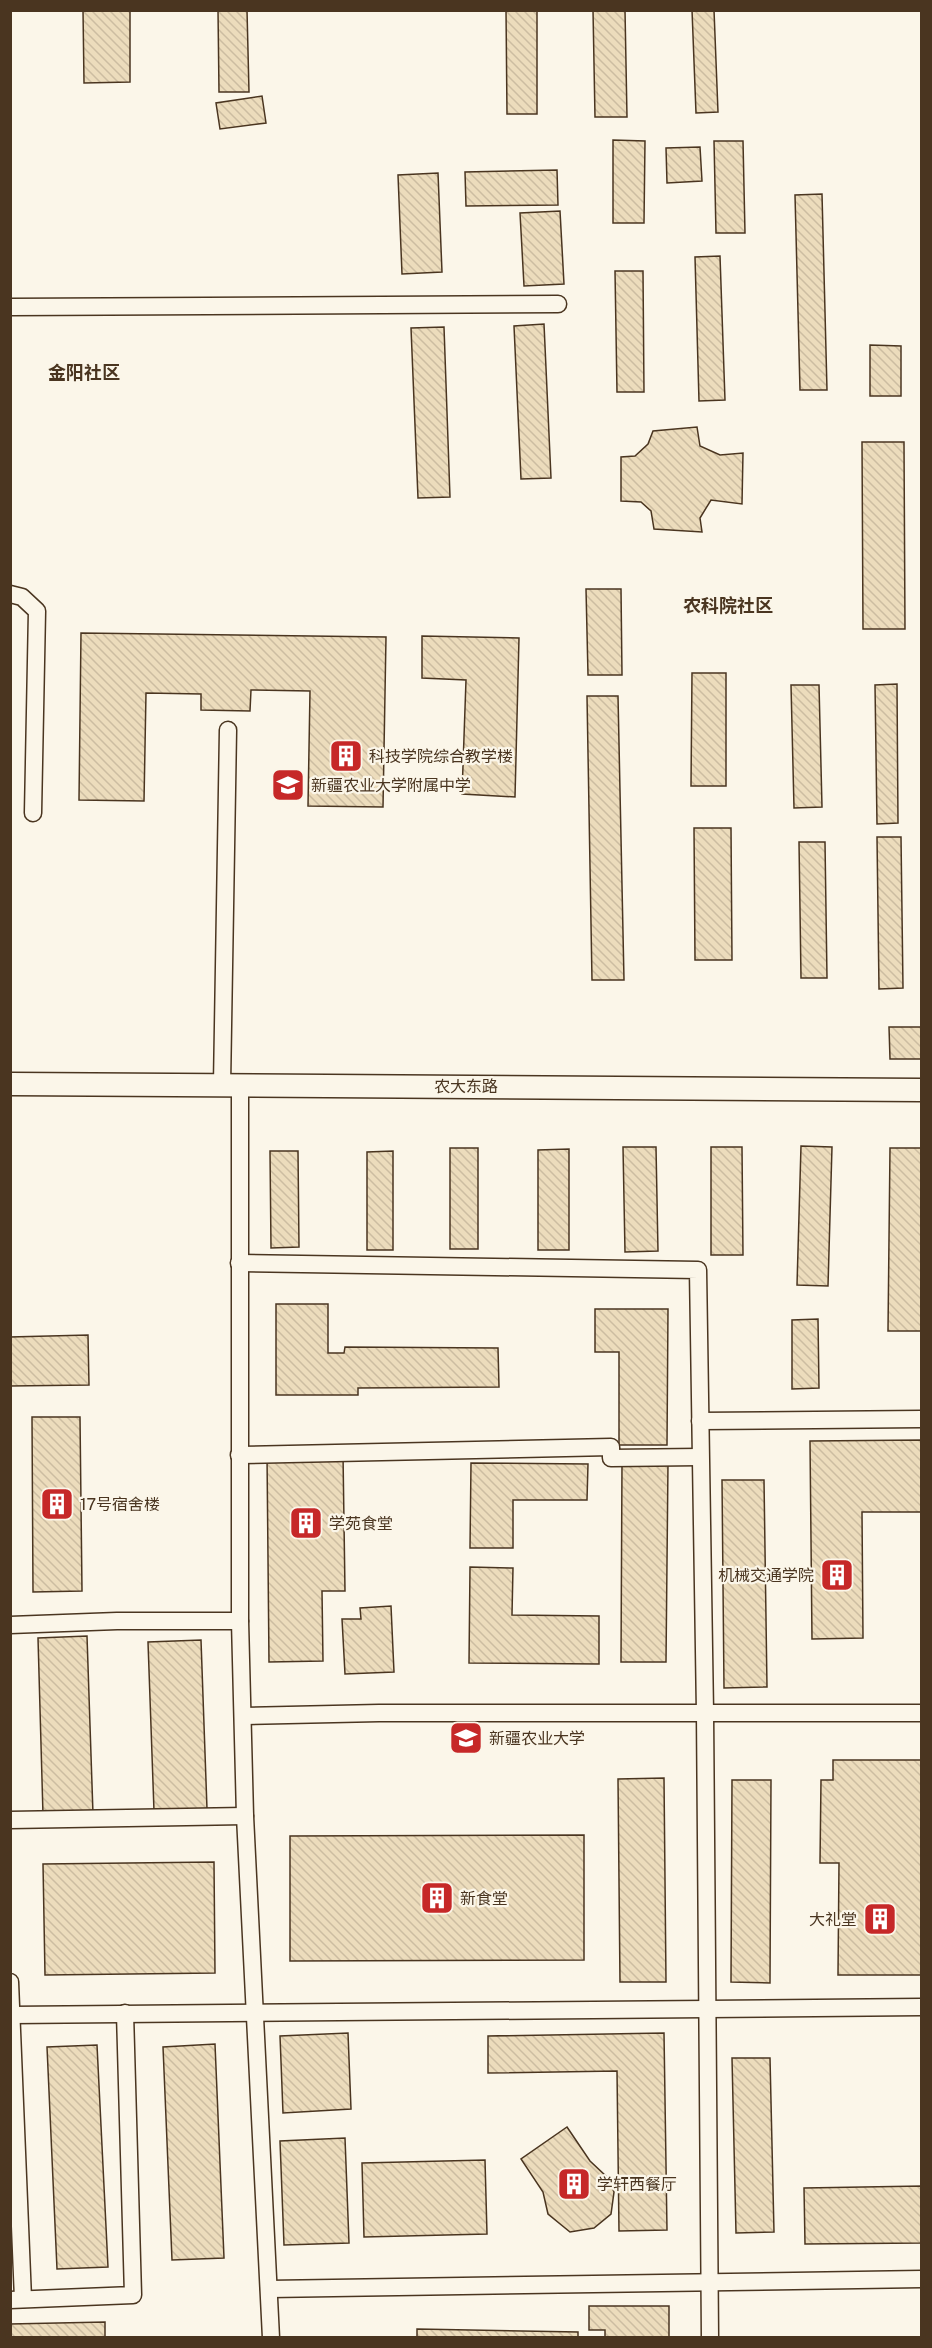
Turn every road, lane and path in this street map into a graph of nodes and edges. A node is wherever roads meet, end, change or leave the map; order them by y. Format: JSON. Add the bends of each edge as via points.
{"nodes":[{"id":1,"x":558,"y":304,"type":"dead end"},
{"id":2,"x":10,"y":307,"type":"edge"},
{"id":3,"x":10,"y":594,"type":"edge"},
{"id":4,"x":228,"y":729,"type":"dead end"},
{"id":5,"x":33,"y":813,"type":"dead end"},
{"id":6,"x":10,"y":1084,"type":"edge"},
{"id":7,"x":231,"y":1085,"type":"junction"},
{"id":8,"x":921,"y":1090,"type":"edge"},
{"id":9,"x":239,"y":1263,"type":"junction"},
{"id":10,"x":921,"y":1419,"type":"edge"},
{"id":11,"x":700,"y":1421,"type":"junction"},
{"id":12,"x":239,"y":1455,"type":"junction"},
{"id":13,"x":700,"y":1457,"type":"junction"},
{"id":14,"x":240,"y":1621,"type":"junction"},
{"id":15,"x":10,"y":1625,"type":"edge"},
{"id":16,"x":705,"y":1713,"type":"junction"},
{"id":17,"x":921,"y":1713,"type":"edge"},
{"id":18,"x":243,"y":1716,"type":"junction"},
{"id":19,"x":245,"y":1816,"type":"junction"},
{"id":20,"x":10,"y":1820,"type":"edge"},
{"id":21,"x":10,"y":1982,"type":"edge"},
{"id":22,"x":921,"y":2007,"type":"edge"},
{"id":23,"x":708,"y":2009,"type":"junction"},
{"id":24,"x":255,"y":2012,"type":"junction"},
{"id":25,"x":125,"y":2013,"type":"junction"},
{"id":26,"x":12,"y":2015,"type":"edge"},
{"id":27,"x":921,"y":2279,"type":"edge"},
{"id":28,"x":711,"y":2282,"type":"junction"},
{"id":29,"x":269,"y":2289,"type":"junction"},
{"id":30,"x":17,"y":2299,"type":"edge"},
{"id":31,"x":271,"y":2337,"type":"edge"},
{"id":32,"x":710,"y":2337,"type":"edge"}],
"edges":[{"from":1,"to":2,"type":"street"},
{"from":3,"to":5,"type":"street","via":[[22,597],[37,611]]},
{"from":4,"to":7,"type":"street"},
{"from":6,"to":7,"type":"main road","name":"农大东路"},
{"from":7,"to":8,"type":"main road","name":"农大东路"},
{"from":7,"to":9,"type":"street"},
{"from":9,"to":11,"type":"street","via":[[698,1270]]},
{"from":9,"to":12,"type":"street"},
{"from":10,"to":11,"type":"street"},
{"from":11,"to":13,"type":"street"},
{"from":12,"to":13,"type":"street","via":[[611,1447],[611,1458]]},
{"from":12,"to":14,"type":"street"},
{"from":13,"to":16,"type":"street"},
{"from":14,"to":15,"type":"street"},
{"from":14,"to":18,"type":"street"},
{"from":16,"to":17,"type":"street"},
{"from":16,"to":18,"type":"street"},
{"from":16,"to":23,"type":"street"},
{"from":18,"to":19,"type":"street"},
{"from":19,"to":20,"type":"street"},
{"from":19,"to":24,"type":"street"},
{"from":21,"to":26,"type":"street"},
{"from":22,"to":23,"type":"street"},
{"from":23,"to":24,"type":"street"},
{"from":23,"to":28,"type":"street"},
{"from":24,"to":25,"type":"street"},
{"from":24,"to":29,"type":"street"},
{"from":25,"to":26,"type":"street"},
{"from":25,"to":30,"type":"street","via":[[134,2295]]},
{"from":26,"to":30,"type":"street"},
{"from":27,"to":28,"type":"street"},
{"from":28,"to":29,"type":"street"},
{"from":28,"to":32,"type":"street"},
{"from":29,"to":31,"type":"street"}]}
